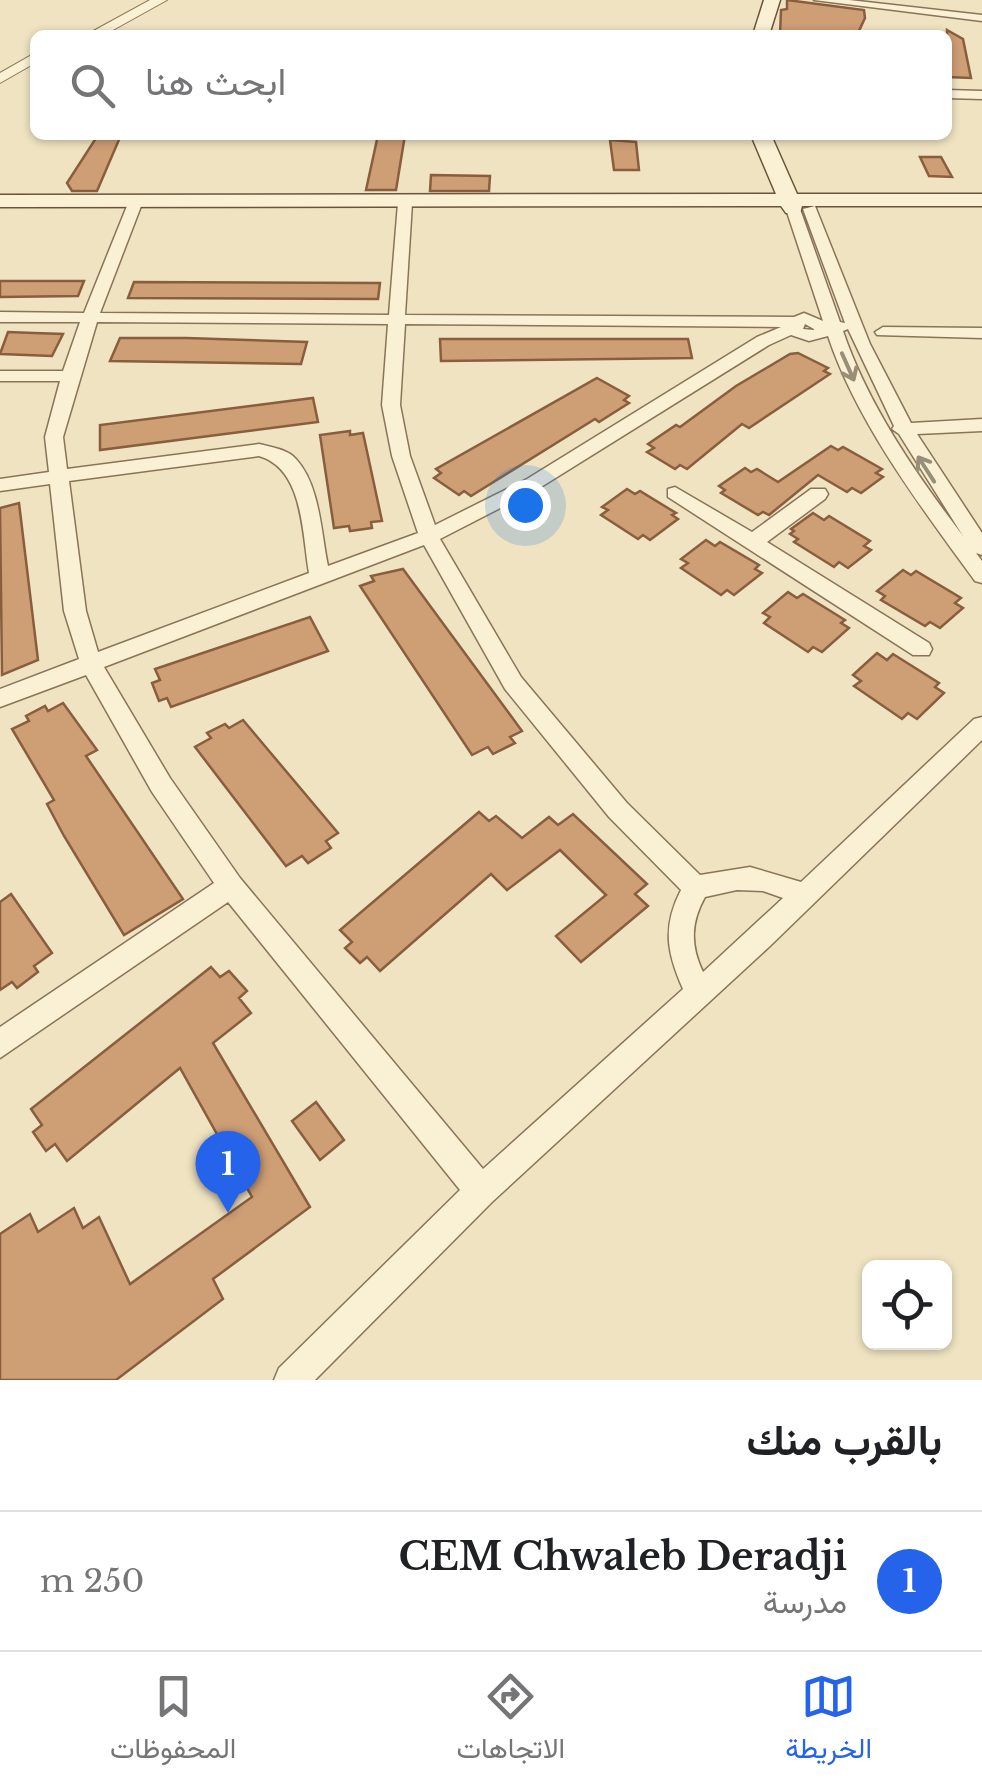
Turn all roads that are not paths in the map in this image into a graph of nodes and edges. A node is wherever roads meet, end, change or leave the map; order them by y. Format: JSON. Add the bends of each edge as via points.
{"nodes":[{"id":1,"x":141,"y":0,"type":"edge"},
{"id":2,"x":160,"y":0,"type":"edge"},
{"id":3,"x":754,"y":0,"type":"edge"},
{"id":4,"x":772,"y":0,"type":"edge"},
{"id":5,"x":819,"y":0,"type":"edge"},
{"id":6,"x":982,"y":18,"type":"edge"},
{"id":7,"x":84,"y":30,"type":"edge"},
{"id":8,"x":103,"y":30,"type":"edge"},
{"id":9,"x":745,"y":30,"type":"edge"},
{"id":10,"x":763,"y":30,"type":"edge"},
{"id":11,"x":30,"y":60,"type":"edge"},
{"id":12,"x":30,"y":71,"type":"edge"},
{"id":13,"x":0,"y":79,"type":"edge"},
{"id":14,"x":0,"y":89,"type":"edge"},
{"id":15,"x":952,"y":94,"type":"edge"},
{"id":16,"x":982,"y":95,"type":"edge"},
{"id":17,"x":765,"y":140,"type":"edge"},
{"id":18,"x":781,"y":140,"type":"edge"},
{"id":19,"x":982,"y":200,"type":"edge"},
{"id":20,"x":0,"y":204,"type":"edge"},
{"id":21,"x":800,"y":204,"type":"junction"},
{"id":22,"x":134,"y":205,"type":"junction"},
{"id":23,"x":404,"y":207,"type":"junction"},
{"id":24,"x":982,"y":209,"type":"edge"},
{"id":25,"x":0,"y":317,"type":"edge"},
{"id":26,"x":92,"y":318,"type":"junction"},
{"id":27,"x":397,"y":318,"type":"junction"},
{"id":28,"x":792,"y":325,"type":"junction"},
{"id":29,"x":836,"y":327,"type":"junction"},
{"id":30,"x":884,"y":332,"type":"dead end"},
{"id":31,"x":982,"y":333,"type":"edge"},
{"id":32,"x":0,"y":376,"type":"edge"},
{"id":33,"x":69,"y":376,"type":"junction"},
{"id":34,"x":982,"y":425,"type":"edge"},
{"id":35,"x":902,"y":429,"type":"junction"},
{"id":36,"x":57,"y":479,"type":"junction"},
{"id":37,"x":0,"y":485,"type":"edge"},
{"id":38,"x":675,"y":493,"type":"dead end"},
{"id":39,"x":818,"y":494,"type":"dead end"},
{"id":40,"x":429,"y":536,"type":"junction"},
{"id":41,"x":751,"y":543,"type":"junction"},
{"id":42,"x":982,"y":548,"type":"edge"},
{"id":43,"x":320,"y":576,"type":"junction"},
{"id":44,"x":982,"y":576,"type":"edge"},
{"id":45,"x":921,"y":649,"type":"dead end"},
{"id":46,"x":91,"y":664,"type":"junction"},
{"id":47,"x":0,"y":698,"type":"edge"},
{"id":48,"x":982,"y":726,"type":"edge"},
{"id":49,"x":231,"y":886,"type":"junction"},
{"id":50,"x":696,"y":888,"type":"junction"},
{"id":51,"x":802,"y":895,"type":"junction"},
{"id":52,"x":699,"y":992,"type":"junction"},
{"id":53,"x":0,"y":1044,"type":"edge"},
{"id":54,"x":481,"y":1191,"type":"junction"},
{"id":55,"x":290,"y":1380,"type":"edge"}],
"edges":[{"from":1,"to":7,"type":"street"},
{"from":2,"to":8,"type":"street"},
{"from":3,"to":9,"type":"main road"},
{"from":4,"to":10,"type":"main road"},
{"from":5,"to":6,"type":"street"},
{"from":11,"to":13,"type":"street"},
{"from":12,"to":14,"type":"street"},
{"from":15,"to":16,"type":"street"},
{"from":17,"to":21,"type":"main road"},
{"from":18,"to":21,"type":"main road"},
{"from":19,"to":21,"type":"main road"},
{"from":20,"to":22,"type":"main road"},
{"from":21,"to":23,"type":"main road"},
{"from":21,"to":24,"type":"main road"},
{"from":21,"to":29,"type":"street"},
{"from":22,"to":23,"type":"main road"},
{"from":22,"to":26,"type":"street"},
{"from":23,"to":27,"type":"street"},
{"from":25,"to":26,"type":"street"},
{"from":26,"to":27,"type":"street"},
{"from":26,"to":33,"type":"street"},
{"from":27,"to":28,"type":"street"},
{"from":27,"to":40,"type":"street","via":[[391,404],[400,456]]},
{"from":28,"to":29,"type":"street","via":[[809,336]]},
{"from":28,"to":40,"type":"street","via":[[534,484]]},
{"from":29,"to":35,"type":"street"},
{"from":29,"to":44,"type":"street","one_way":true,"via":[[849,374]]},
{"from":30,"to":31,"type":"street"},
{"from":32,"to":33,"type":"street"},
{"from":33,"to":36,"type":"street","via":[[54,437]]},
{"from":34,"to":35,"type":"street"},
{"from":42,"to":35,"type":"street","one_way":true},
{"from":36,"to":37,"type":"street"},
{"from":36,"to":43,"type":"street","via":[[213,454],[277,455],[302,484]]},
{"from":36,"to":46,"type":"street","via":[[74,611]]},
{"from":38,"to":41,"type":"street"},
{"from":39,"to":41,"type":"street"},
{"from":40,"to":43,"type":"street"},
{"from":40,"to":50,"type":"street","via":[[512,683],[618,810]]},
{"from":41,"to":45,"type":"street"},
{"from":43,"to":46,"type":"street"},
{"from":46,"to":47,"type":"street"},
{"from":46,"to":49,"type":"street","via":[[161,786]]},
{"from":48,"to":51,"type":"street"},
{"from":49,"to":53,"type":"street"},
{"from":49,"to":54,"type":"street"},
{"from":50,"to":51,"type":"street","via":[[742,875]]},
{"from":50,"to":52,"type":"street","via":[[678,931],[682,960]]},
{"from":51,"to":52,"type":"street"},
{"from":52,"to":54,"type":"street"},
{"from":54,"to":55,"type":"street"}]}
